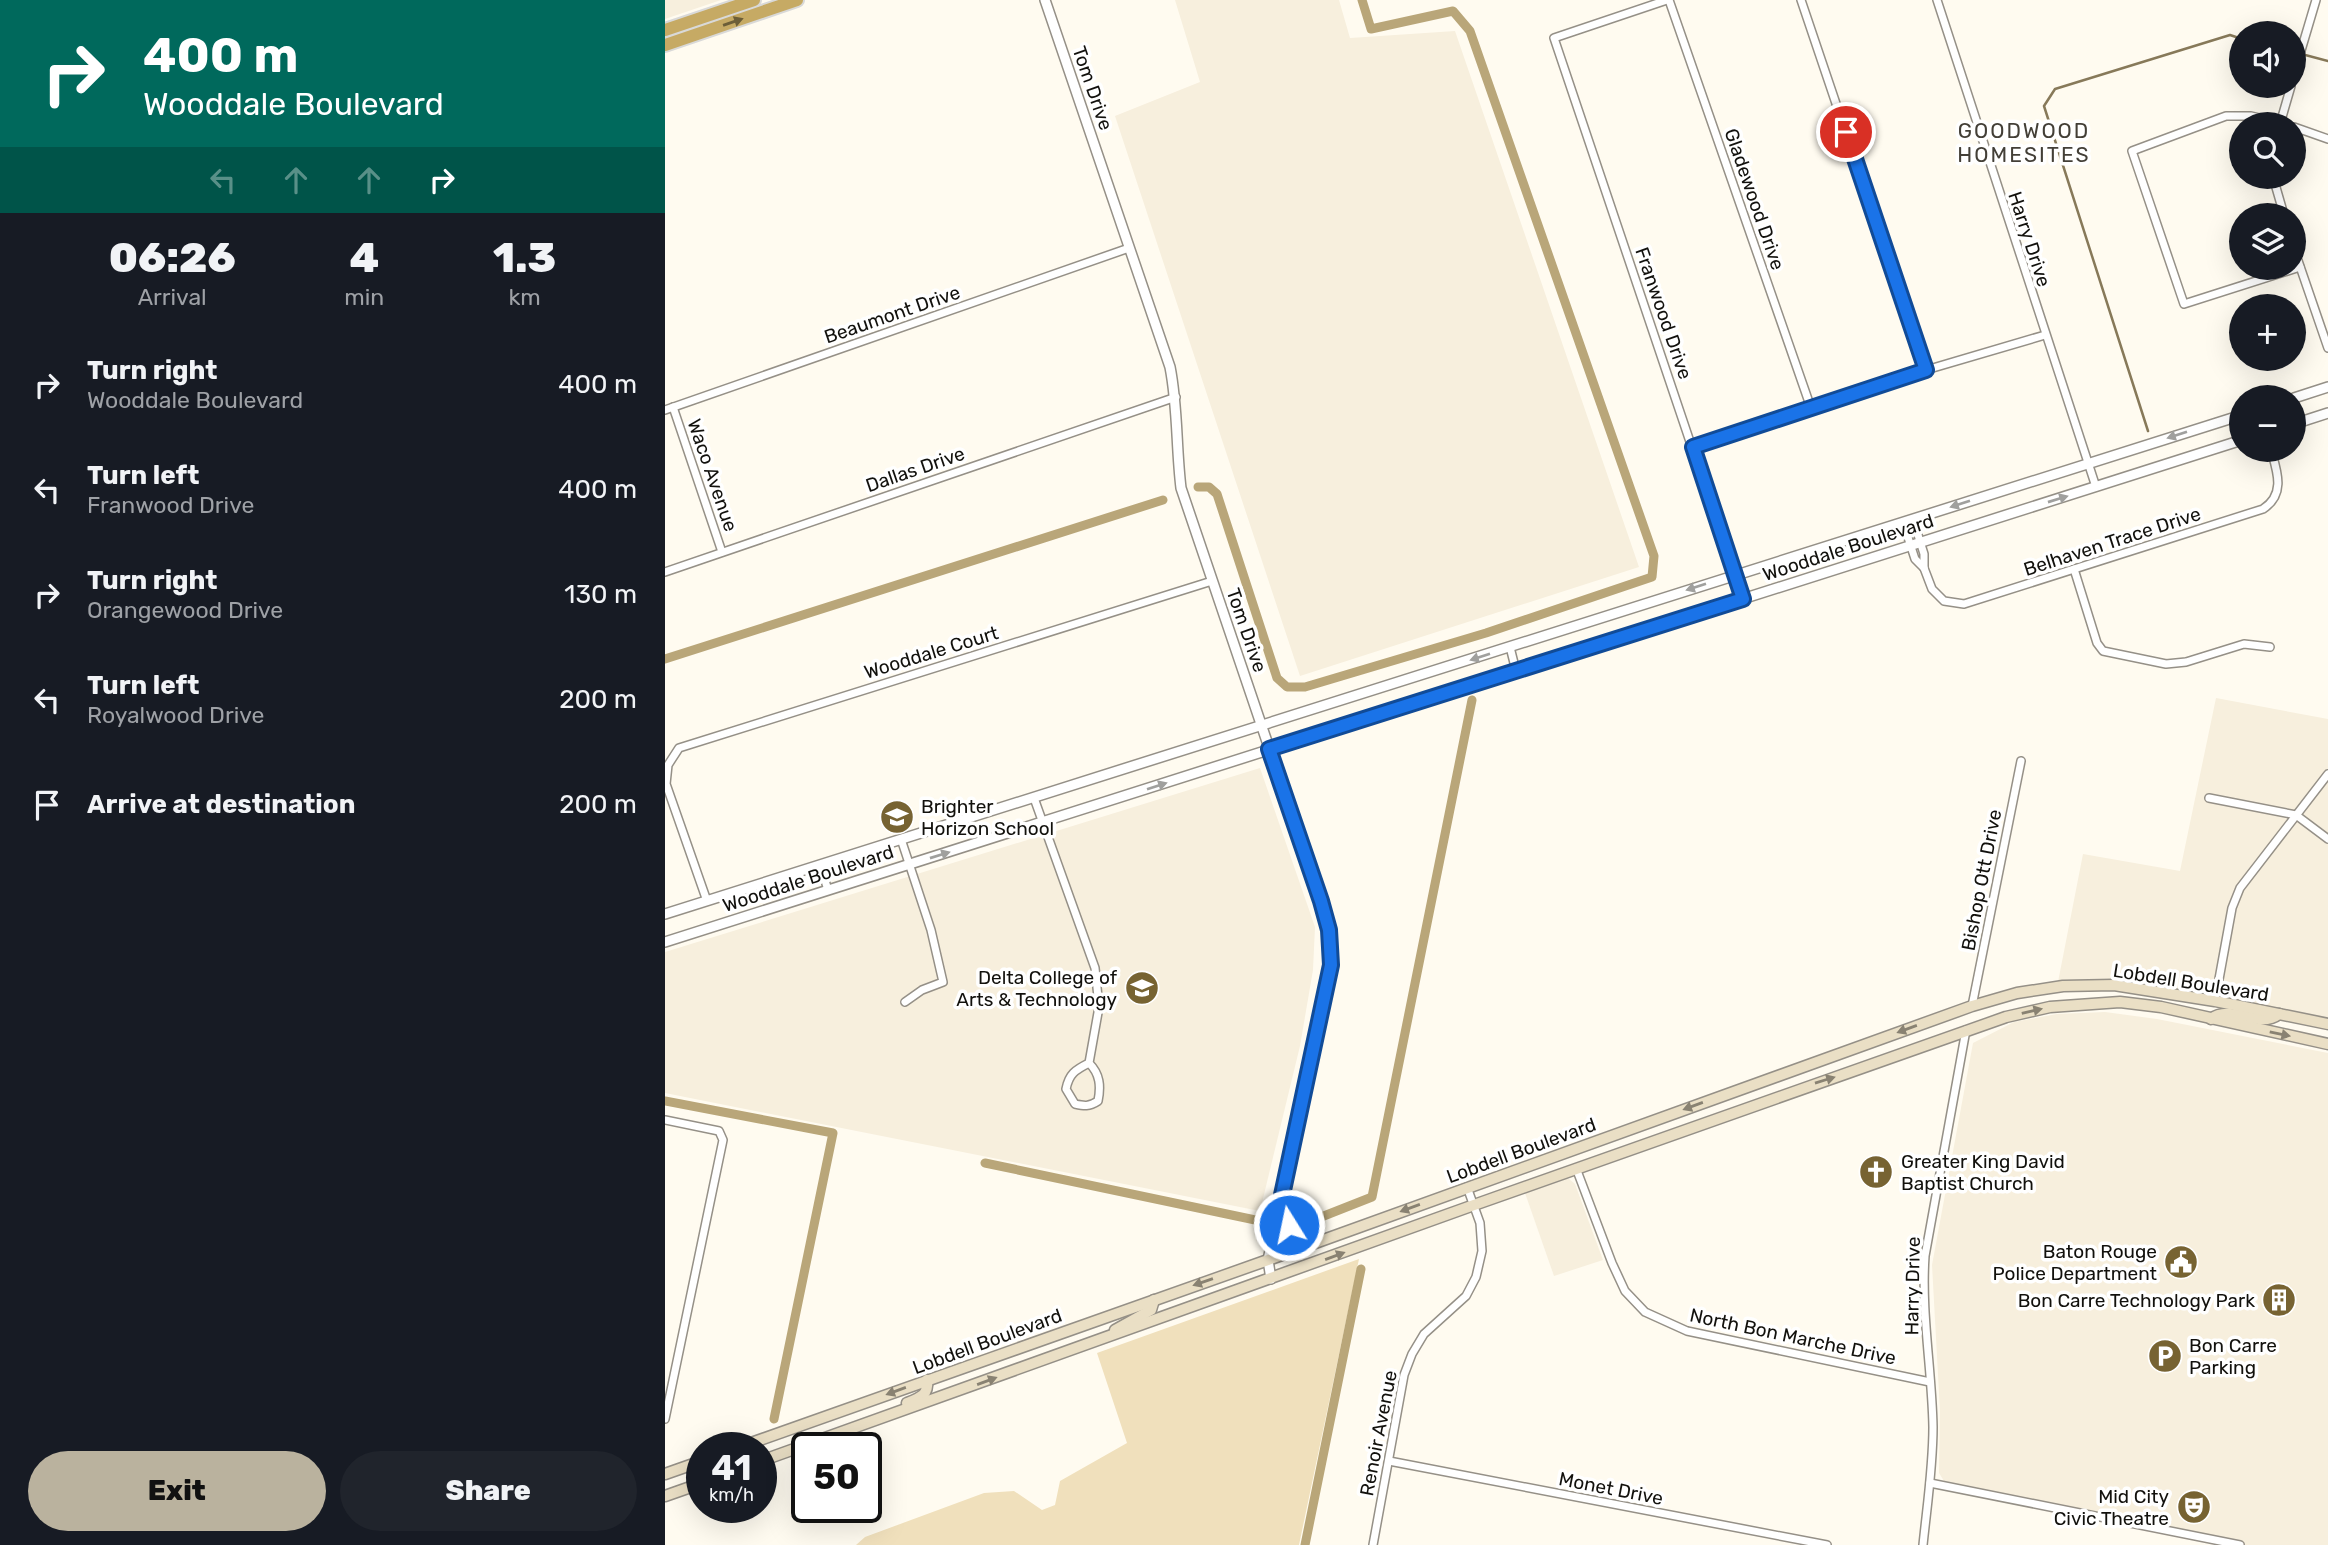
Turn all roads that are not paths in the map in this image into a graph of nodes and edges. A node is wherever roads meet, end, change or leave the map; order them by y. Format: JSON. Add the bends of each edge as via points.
{"nodes":[{"id":1,"x":754,"y":0,"type":"edge"},
{"id":2,"x":797,"y":0,"type":"edge"},
{"id":3,"x":1045,"y":0,"type":"edge"},
{"id":4,"x":1668,"y":0,"type":"edge"},
{"id":5,"x":1801,"y":0,"type":"edge"},
{"id":6,"x":1937,"y":0,"type":"edge"},
{"id":7,"x":2316,"y":0,"type":"edge"},
{"id":8,"x":670,"y":28,"type":"edge"},
{"id":9,"x":2306,"y":34,"type":"edge"},
{"id":10,"x":680,"y":40,"type":"junction"},
{"id":11,"x":665,"y":45,"type":"edge"},
{"id":12,"x":2229,"y":116,"type":"edge"},
{"id":13,"x":2306,"y":131,"type":"edge"},
{"id":14,"x":2328,"y":139,"type":"edge"},
{"id":15,"x":1129,"y":248,"type":"junction"},
{"id":16,"x":2259,"y":280,"type":"edge"},
{"id":17,"x":2304,"y":280,"type":"edge"},
{"id":18,"x":2045,"y":335,"type":"junction"},
{"id":19,"x":2328,"y":348,"type":"edge"},
{"id":20,"x":1926,"y":370,"type":"junction"},
{"id":21,"x":2328,"y":387,"type":"edge"},
{"id":22,"x":2306,"y":394,"type":"edge"},
{"id":23,"x":1176,"y":397,"type":"junction"},
{"id":24,"x":1811,"y":408,"type":"junction"},
{"id":25,"x":669,"y":409,"type":"edge"},
{"id":26,"x":2328,"y":413,"type":"edge"},
{"id":27,"x":2229,"y":419,"type":"edge"},
{"id":28,"x":2306,"y":420,"type":"edge"},
{"id":29,"x":2229,"y":444,"type":"edge"},
{"id":30,"x":1693,"y":447,"type":"junction"},
{"id":31,"x":2274,"y":462,"type":"edge"},
{"id":32,"x":2089,"y":463,"type":"junction"},
{"id":33,"x":2096,"y":487,"type":"junction"},
{"id":34,"x":1913,"y":519,"type":"junction"},
{"id":35,"x":1903,"y":522,"type":"junction"},
{"id":36,"x":1920,"y":542,"type":"junction"},
{"id":37,"x":1910,"y":546,"type":"junction"},
{"id":38,"x":722,"y":552,"type":"junction"},
{"id":39,"x":1924,"y":568,"type":"junction"},
{"id":40,"x":2074,"y":569,"type":"junction"},
{"id":41,"x":665,"y":572,"type":"edge"},
{"id":42,"x":1735,"y":575,"type":"junction"},
{"id":43,"x":1212,"y":581,"type":"junction"},
{"id":44,"x":1743,"y":599,"type":"junction"},
{"id":45,"x":1510,"y":647,"type":"junction"},
{"id":46,"x":2270,"y":647,"type":"dead end"},
{"id":47,"x":1516,"y":671,"type":"junction"},
{"id":48,"x":1261,"y":727,"type":"junction"},
{"id":49,"x":1269,"y":749,"type":"junction"},
{"id":50,"x":2021,"y":761,"type":"dead end"},
{"id":51,"x":2328,"y":774,"type":"edge"},
{"id":52,"x":1034,"y":798,"type":"junction"},
{"id":53,"x":2209,"y":798,"type":"dead end"},
{"id":54,"x":2296,"y":815,"type":"junction"},
{"id":55,"x":1042,"y":823,"type":"junction"},
{"id":56,"x":901,"y":839,"type":"junction"},
{"id":57,"x":2328,"y":839,"type":"edge"},
{"id":58,"x":909,"y":864,"type":"junction"},
{"id":59,"x":820,"y":865,"type":"junction"},
{"id":60,"x":828,"y":890,"type":"junction"},
{"id":61,"x":707,"y":901,"type":"junction"},
{"id":62,"x":665,"y":914,"type":"edge"},
{"id":63,"x":665,"y":942,"type":"edge"},
{"id":64,"x":905,"y":1002,"type":"dead end"},
{"id":65,"x":2215,"y":1002,"type":"junction"},
{"id":66,"x":1972,"y":1006,"type":"junction"},
{"id":67,"x":2279,"y":1014,"type":"junction"},
{"id":68,"x":2211,"y":1019,"type":"junction"},
{"id":69,"x":2328,"y":1024,"type":"edge"},
{"id":70,"x":1966,"y":1030,"type":"junction"},
{"id":71,"x":2328,"y":1044,"type":"edge"},
{"id":72,"x":1089,"y":1063,"type":"junction"},
{"id":73,"x":1784,"y":1074,"type":"junction"},
{"id":74,"x":1791,"y":1092,"type":"junction"},
{"id":75,"x":665,"y":1120,"type":"edge"},
{"id":76,"x":1528,"y":1166,"type":"junction"},
{"id":77,"x":1576,"y":1168,"type":"junction"},
{"id":78,"x":1535,"y":1183,"type":"junction"},
{"id":79,"x":1467,"y":1187,"type":"junction"},
{"id":80,"x":1282,"y":1195,"type":"junction"},
{"id":81,"x":1473,"y":1205,"type":"junction"},
{"id":82,"x":1315,"y":1242,"type":"junction"},
{"id":83,"x":1268,"y":1260,"type":"junction"},
{"id":84,"x":1271,"y":1279,"type":"junction"},
{"id":85,"x":1154,"y":1300,"type":"junction"},
{"id":86,"x":1064,"y":1332,"type":"junction"},
{"id":87,"x":1111,"y":1336,"type":"junction"},
{"id":88,"x":1072,"y":1350,"type":"junction"},
{"id":89,"x":927,"y":1380,"type":"junction"},
{"id":90,"x":1930,"y":1382,"type":"junction"},
{"id":91,"x":887,"y":1416,"type":"junction"},
{"id":92,"x":665,"y":1419,"type":"edge"},
{"id":93,"x":777,"y":1434,"type":"edge"},
{"id":94,"x":777,"y":1455,"type":"edge"},
{"id":95,"x":1389,"y":1461,"type":"junction"},
{"id":96,"x":686,"y":1467,"type":"edge"},
{"id":97,"x":665,"y":1474,"type":"edge"},
{"id":98,"x":1930,"y":1483,"type":"junction"},
{"id":99,"x":686,"y":1489,"type":"edge"},
{"id":100,"x":665,"y":1496,"type":"edge"},
{"id":101,"x":1373,"y":1545,"type":"edge"},
{"id":102,"x":1827,"y":1545,"type":"edge"},
{"id":103,"x":1923,"y":1545,"type":"edge"},
{"id":104,"x":2240,"y":1545,"type":"edge"}],
"edges":[{"from":1,"to":8,"type":"highway"},
{"from":10,"to":2,"type":"highway","one_way":true},
{"from":3,"to":15,"type":"street","name":"Tom Drive"},
{"from":4,"to":24,"type":"street","name":"Gladewood Drive"},
{"from":4,"to":30,"type":"street","name":"Franwood Drive","via":[[1554,38]]},
{"from":5,"to":20,"type":"street"},
{"from":6,"to":18,"type":"street","name":"Harry Drive"},
{"from":7,"to":9,"type":"street"},
{"from":8,"to":10,"type":"highway"},
{"from":10,"to":11,"type":"highway"},
{"from":12,"to":16,"type":"street","via":[[2131,150],[2184,304]]},
{"from":13,"to":14,"type":"street"},
{"from":15,"to":23,"type":"street","name":"Tom Drive"},
{"from":15,"to":25,"type":"street","name":"Beaumont Drive"},
{"from":17,"to":19,"type":"street"},
{"from":18,"to":20,"type":"street"},
{"from":18,"to":32,"type":"street","name":"Harry Drive"},
{"from":20,"to":24,"type":"street"},
{"from":21,"to":22,"type":"street"},
{"from":23,"to":38,"type":"street","name":"Dallas Drive"},
{"from":23,"to":43,"type":"street","name":"Tom Drive","via":[[1181,488]]},
{"from":24,"to":30,"type":"street"},
{"from":25,"to":38,"type":"street","name":"Waco Avenue"},
{"from":26,"to":28,"type":"street"},
{"from":27,"to":32,"type":"street","name":"Wooddale Boulevard","one_way":true},
{"from":29,"to":33,"type":"street","name":"Wooddale Boulevard"},
{"from":30,"to":42,"type":"street","name":"Franwood Drive"},
{"from":31,"to":40,"type":"street","name":"Belhaven Trace Drive","via":[[2279,481],[2276,496],[2267,507]]},
{"from":32,"to":33,"type":"street","name":"Harry Drive"},
{"from":32,"to":34,"type":"street","name":"Wooddale Boulevard","one_way":true},
{"from":36,"to":33,"type":"street","name":"Wooddale Boulevard","one_way":true},
{"from":34,"to":35,"type":"street","name":"Wooddale Boulevard"},
{"from":34,"to":36,"type":"street"},
{"from":35,"to":37,"type":"street"},
{"from":35,"to":42,"type":"street","name":"Wooddale Boulevard"},
{"from":36,"to":37,"type":"street","name":"Wooddale Boulevard"},
{"from":36,"to":39,"type":"street"},
{"from":37,"to":39,"type":"street"},
{"from":37,"to":44,"type":"street","name":"Wooddale Boulevard"},
{"from":38,"to":41,"type":"street","name":"Dallas Drive"},
{"from":39,"to":40,"type":"street","name":"Belhaven Trace Drive","via":[[1937,597],[1958,605]]},
{"from":40,"to":46,"type":"street","via":[[2103,651],[2167,664],[2244,644]]},
{"from":42,"to":44,"type":"street","name":"Franwood Drive"},
{"from":42,"to":45,"type":"street","name":"Wooddale Boulevard","one_way":true},
{"from":43,"to":48,"type":"street","name":"Tom Drive"},
{"from":43,"to":61,"type":"street","name":"Wooddale Court","via":[[679,748],[668,765],[666,784]]},
{"from":44,"to":47,"type":"street","name":"Wooddale Boulevard"},
{"from":45,"to":47,"type":"street"},
{"from":45,"to":48,"type":"street","name":"Wooddale Boulevard","one_way":true},
{"from":47,"to":49,"type":"street","name":"Wooddale Boulevard"},
{"from":48,"to":49,"type":"street","name":"Tom Drive"},
{"from":48,"to":52,"type":"street","name":"Wooddale Boulevard"},
{"from":55,"to":49,"type":"street","name":"Wooddale Boulevard","one_way":true},
{"from":49,"to":80,"type":"street","name":"Tom Drive","via":[[1321,901],[1331,965]]},
{"from":50,"to":66,"type":"street","name":"Bishop Ott Drive"},
{"from":51,"to":54,"type":"street"},
{"from":52,"to":55,"type":"street"},
{"from":52,"to":56,"type":"street","name":"Wooddale Boulevard"},
{"from":53,"to":54,"type":"street"},
{"from":54,"to":57,"type":"street"},
{"from":54,"to":65,"type":"street","via":[[2235,898]]},
{"from":58,"to":55,"type":"street","name":"Wooddale Boulevard","one_way":true},
{"from":55,"to":72,"type":"street","via":[[1095,968],[1099,1007]]},
{"from":56,"to":58,"type":"street"},
{"from":56,"to":59,"type":"street","name":"Wooddale Boulevard"},
{"from":58,"to":60,"type":"street","name":"Wooddale Boulevard"},
{"from":58,"to":64,"type":"street","via":[[943,982]]},
{"from":59,"to":60,"type":"street"},
{"from":59,"to":61,"type":"street","name":"Wooddale Boulevard"},
{"from":60,"to":63,"type":"street","name":"Wooddale Boulevard"},
{"from":61,"to":62,"type":"street","name":"Wooddale Boulevard"},
{"from":65,"to":66,"type":"main road","name":"Lobdell Boulevard","via":[[2114,985],[2063,986]]},
{"from":65,"to":67,"type":"main road","name":"Lobdell Boulevard"},
{"from":65,"to":68,"type":"main road"},
{"from":66,"to":70,"type":"main road"},
{"from":66,"to":73,"type":"main road","name":"Lobdell Boulevard","one_way":true},
{"from":67,"to":68,"type":"main road","via":[[2260,1020],[2223,1013]]},
{"from":67,"to":69,"type":"main road","name":"Lobdell Boulevard"},
{"from":70,"to":68,"type":"main road","name":"Lobdell Boulevard","one_way":true,"via":[[2039,1009],[2094,1002],[2161,1007]]},
{"from":68,"to":71,"type":"main road","name":"Lobdell Boulevard","one_way":true},
{"from":74,"to":70,"type":"main road","name":"Lobdell Boulevard","one_way":true},
{"from":70,"to":90,"type":"street","name":"Harry Drive","via":[[1927,1240],[1924,1290]]},
{"from":72,"to":72,"type":"street","via":[[1068,1076],[1066,1090],[1075,1104],[1090,1106],[1098,1101],[1097,1071]]},
{"from":73,"to":74,"type":"main road"},
{"from":73,"to":76,"type":"main road","name":"Lobdell Boulevard","one_way":true},
{"from":74,"to":77,"type":"main road","name":"Lobdell Boulevard"},
{"from":75,"to":92,"type":"street","via":[[719,1131],[723,1140]]},
{"from":76,"to":78,"type":"street"},
{"from":76,"to":79,"type":"main road","name":"Lobdell Boulevard"},
{"from":77,"to":78,"type":"main road","name":"Lobdell Boulevard"},
{"from":77,"to":90,"type":"street","name":"North Bon Marche Drive","via":[[1625,1291],[1645,1312],[1686,1332]]},
{"from":78,"to":81,"type":"main road","name":"Lobdell Boulevard"},
{"from":79,"to":81,"type":"street","name":"Renoir Avenue"},
{"from":79,"to":82,"type":"main road","name":"Lobdell Boulevard","one_way":true},
{"from":80,"to":82,"type":"main road","via":[[1291,1230]]},
{"from":80,"to":83,"type":"street","name":"Tom Drive"},
{"from":84,"to":81,"type":"main road","name":"Lobdell Boulevard","one_way":true},
{"from":81,"to":95,"type":"street","name":"Renoir Avenue","via":[[1481,1223],[1482,1251],[1476,1277],[1466,1296],[1424,1334],[1412,1354]]},
{"from":82,"to":83,"type":"main road","name":"Lobdell Boulevard"},
{"from":83,"to":84,"type":"street","name":"Tom Drive"},
{"from":83,"to":85,"type":"main road","name":"Lobdell Boulevard","one_way":true},
{"from":84,"to":87,"type":"main road","name":"Lobdell Boulevard"},
{"from":85,"to":86,"type":"main road","name":"Lobdell Boulevard"},
{"from":85,"to":87,"type":"main road","via":[[1151,1310],[1117,1327]]},
{"from":86,"to":88,"type":"main road"},
{"from":86,"to":89,"type":"main road","name":"Lobdell Boulevard"},
{"from":87,"to":88,"type":"main road","name":"Lobdell Boulevard"},
{"from":91,"to":88,"type":"main road","name":"Lobdell Boulevard","one_way":true},
{"from":89,"to":91,"type":"main road","via":[[924,1395],[894,1408]]},
{"from":89,"to":93,"type":"main road","name":"Lobdell Boulevard","one_way":true},
{"from":90,"to":98,"type":"street","name":"Harry Drive"},
{"from":91,"to":94,"type":"main road","name":"Lobdell Boulevard"},
{"from":95,"to":101,"type":"street","name":"Renoir Avenue"},
{"from":95,"to":102,"type":"street","name":"Monet Drive"},
{"from":96,"to":97,"type":"main road"},
{"from":98,"to":103,"type":"street","name":"Harry Drive"},
{"from":98,"to":104,"type":"street"},
{"from":99,"to":100,"type":"main road"}]}
